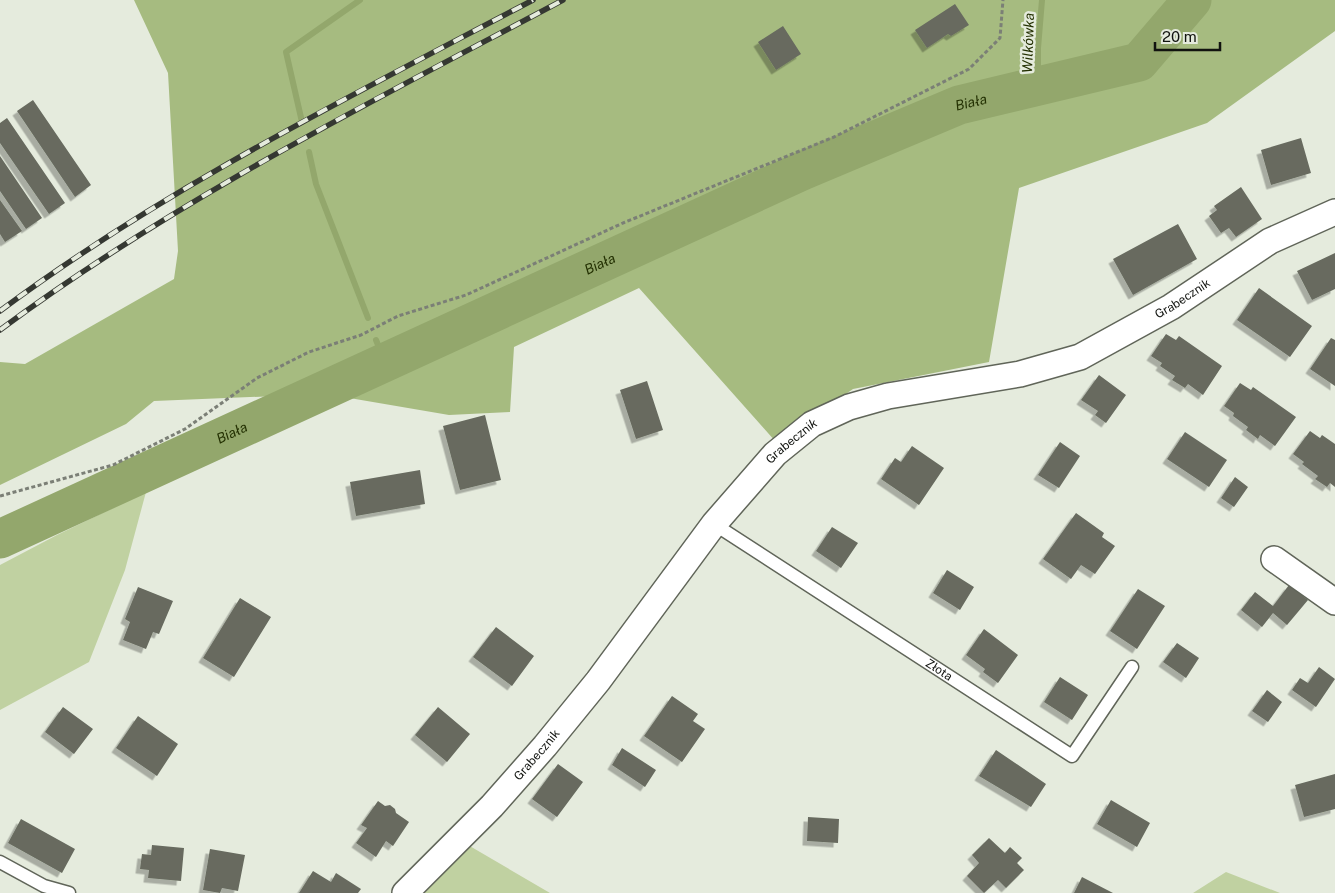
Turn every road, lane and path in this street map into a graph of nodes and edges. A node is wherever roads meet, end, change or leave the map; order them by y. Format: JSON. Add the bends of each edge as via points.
{"nodes":[{"id":1,"x":1003,"y":0,"type":"edge"},
{"id":2,"x":1335,"y":212,"type":"edge"},
{"id":3,"x":0,"y":496,"type":"edge"},
{"id":4,"x":714,"y":524,"type":"junction"},
{"id":5,"x":1274,"y":559,"type":"dead end"},
{"id":6,"x":1335,"y":602,"type":"edge"},
{"id":7,"x":1132,"y":667,"type":"dead end"},
{"id":8,"x":0,"y":862,"type":"edge"},
{"id":9,"x":69,"y":893,"type":"edge"},
{"id":10,"x":405,"y":893,"type":"edge"}],
"edges":[{"from":1,"to":3,"type":"path","via":[[1000,38],[969,69],[888,111],[834,137],[623,223],[466,295],[398,316],[361,334],[309,352],[257,378],[186,429],[113,465]]},
{"from":2,"to":4,"type":"street","name":"Grabecznik","via":[[1270,241],[1171,307],[1080,357],[1020,374],[888,396],[849,407],[812,424],[775,454]]},
{"from":4,"to":7,"type":"lane","name":"Złota","via":[[1072,756]]},
{"from":4,"to":10,"type":"street","name":"Grabecznik","via":[[603,675],[545,746],[492,806]]},
{"from":5,"to":6,"type":"street"},
{"from":8,"to":9,"type":"lane","via":[[44,886]]}]}
